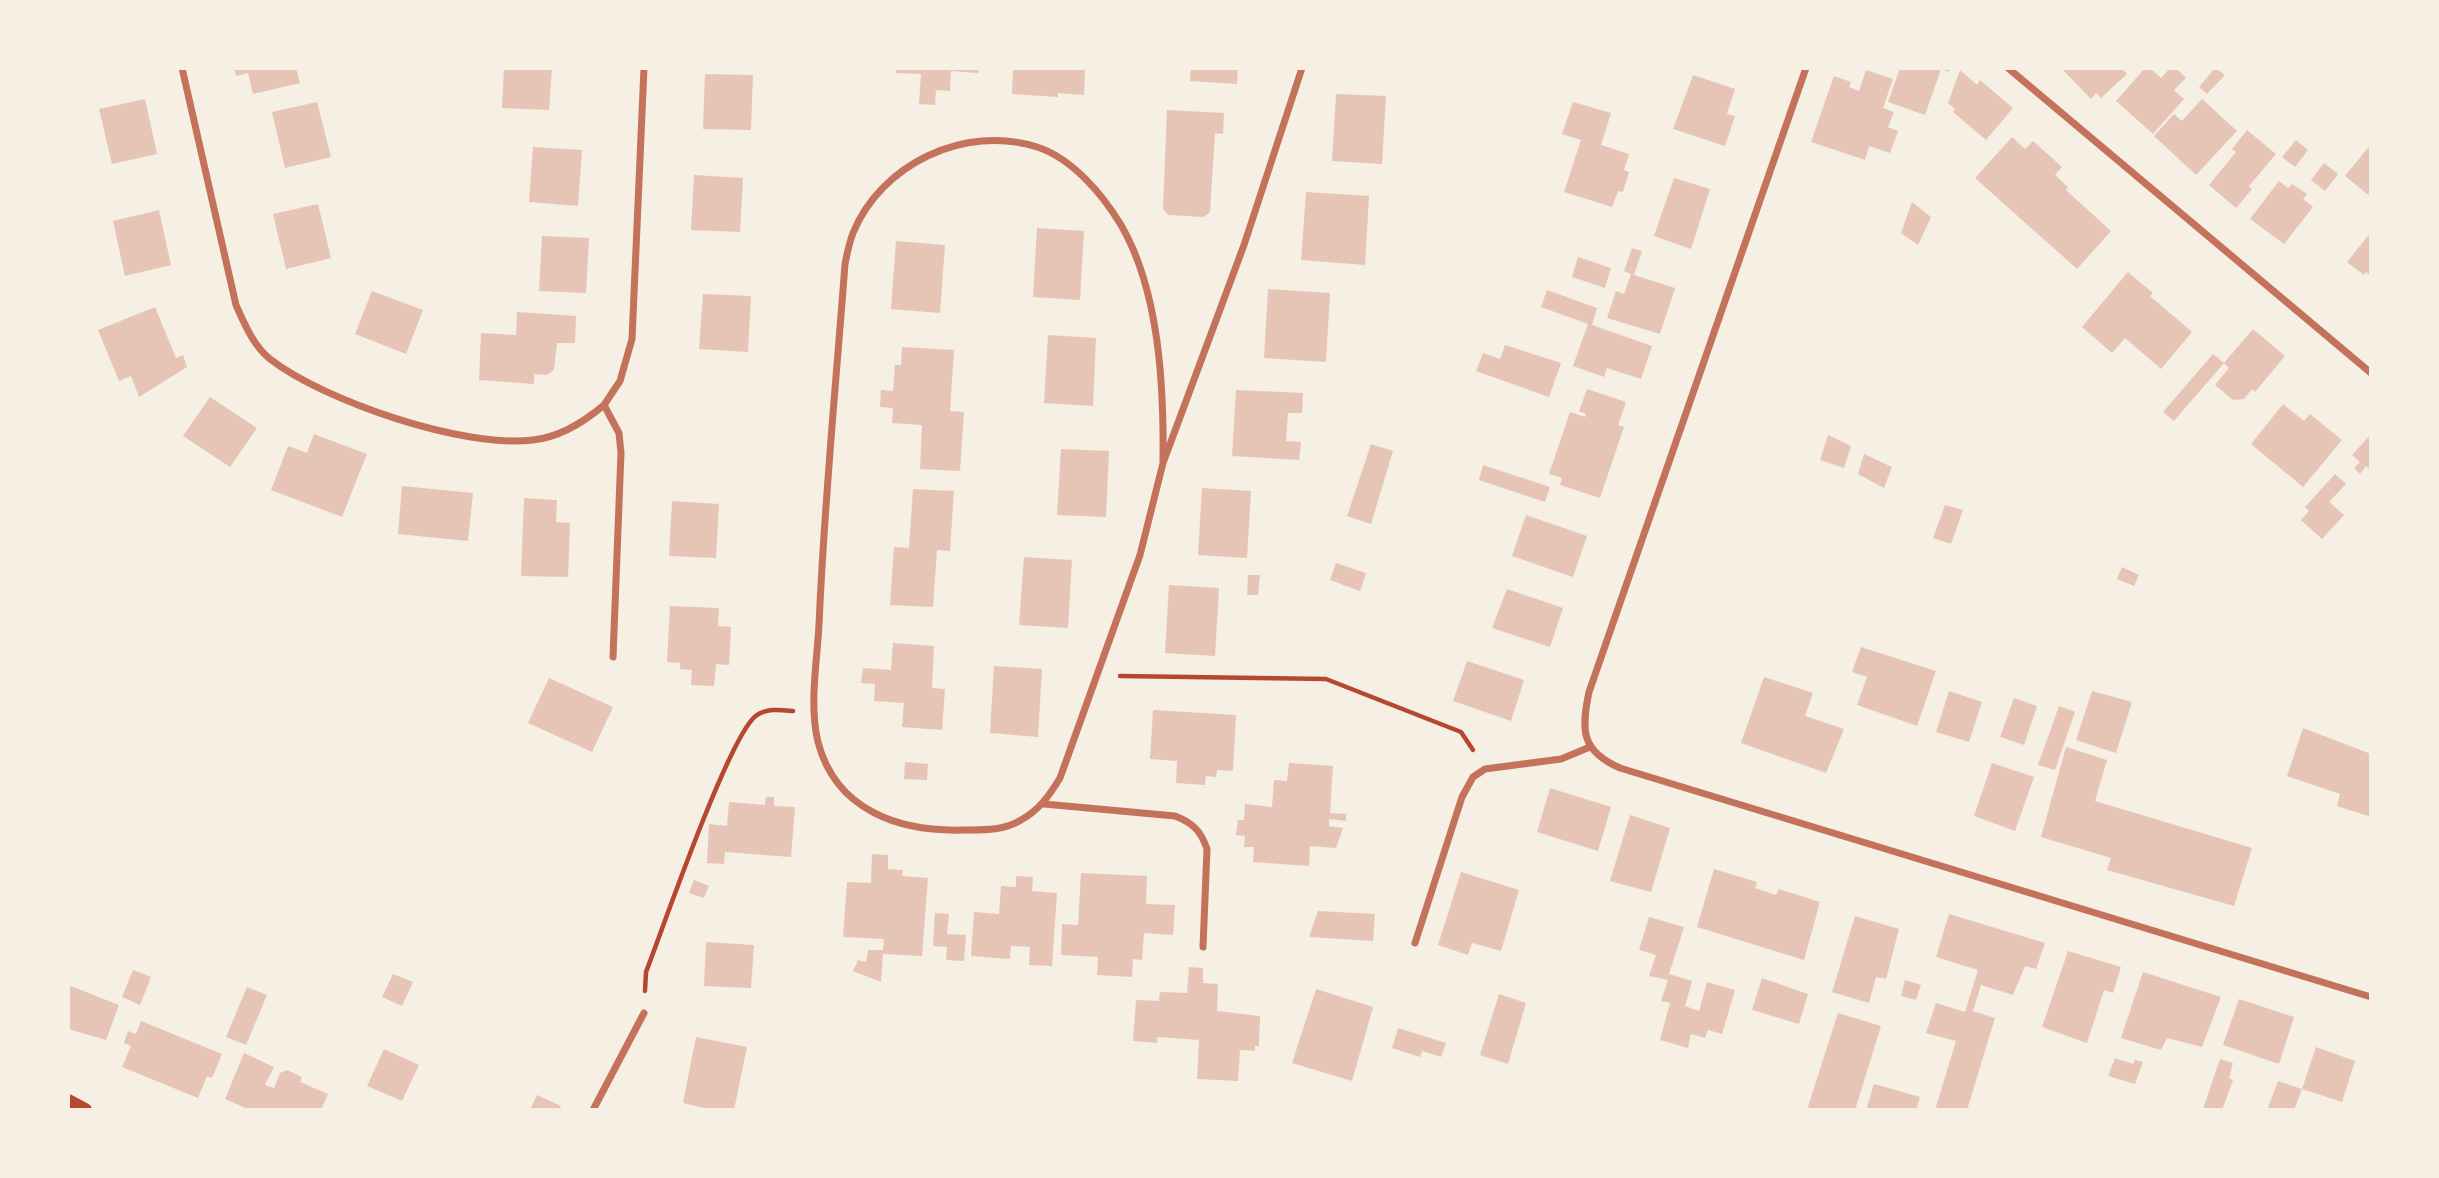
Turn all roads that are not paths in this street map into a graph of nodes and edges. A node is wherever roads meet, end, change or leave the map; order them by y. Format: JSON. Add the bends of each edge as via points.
{"nodes":[{"id":1,"x":182,"y":68,"type":"edge"},
{"id":2,"x":644,"y":68,"type":"edge"},
{"id":3,"x":1302,"y":68,"type":"edge"},
{"id":4,"x":1806,"y":68,"type":"edge"},
{"id":5,"x":2008,"y":68,"type":"edge"},
{"id":6,"x":2371,"y":373,"type":"edge"},
{"id":7,"x":604,"y":405,"type":"junction"},
{"id":8,"x":1163,"y":463,"type":"junction"},
{"id":9,"x":613,"y":657,"type":"dead end"},
{"id":10,"x":1590,"y":747,"type":"junction"},
{"id":11,"x":1044,"y":804,"type":"junction"},
{"id":12,"x":1415,"y":943,"type":"dead end"},
{"id":13,"x":1203,"y":947,"type":"dead end"},
{"id":14,"x":2371,"y":997,"type":"edge"},
{"id":15,"x":644,"y":1013,"type":"road end"},
{"id":16,"x":68,"y":1101,"type":"edge"},
{"id":17,"x":85,"y":1110,"type":"edge"},
{"id":18,"x":593,"y":1110,"type":"edge"}],
"edges":[{"from":1,"to":7,"type":"street","via":[[236,305],[247,330],[269,358],[339,395],[421,428],[459,436],[534,440],[562,433]]},
{"from":2,"to":7,"type":"street","via":[[632,339],[624,372]]},
{"from":3,"to":8,"type":"street","via":[[1244,244]]},
{"from":4,"to":10,"type":"street","via":[[1589,692],[1584,716]]},
{"from":5,"to":6,"type":"street"},
{"from":7,"to":9,"type":"street","via":[[619,433],[621,453]]},
{"from":8,"to":11,"type":"street","via":[[1140,555],[1098,676],[1069,758]]},
{"from":8,"to":11,"type":"street","via":[[1156,337],[1139,268],[1121,227],[1095,189],[1039,147],[1002,139],[932,153],[895,175],[872,200],[853,233],[845,264],[820,586],[818,743],[852,799],[875,815],[905,826],[939,831],[997,830]]},
{"from":10,"to":12,"type":"street","via":[[1561,759],[1485,769],[1473,777],[1462,797]]},
{"from":10,"to":14,"type":"street","via":[[1601,760],[1620,768]]},
{"from":11,"to":13,"type":"street","via":[[1175,816],[1190,822],[1207,849]]},
{"from":15,"to":18,"type":"street"},
{"from":16,"to":17,"type":"main road"}]}
